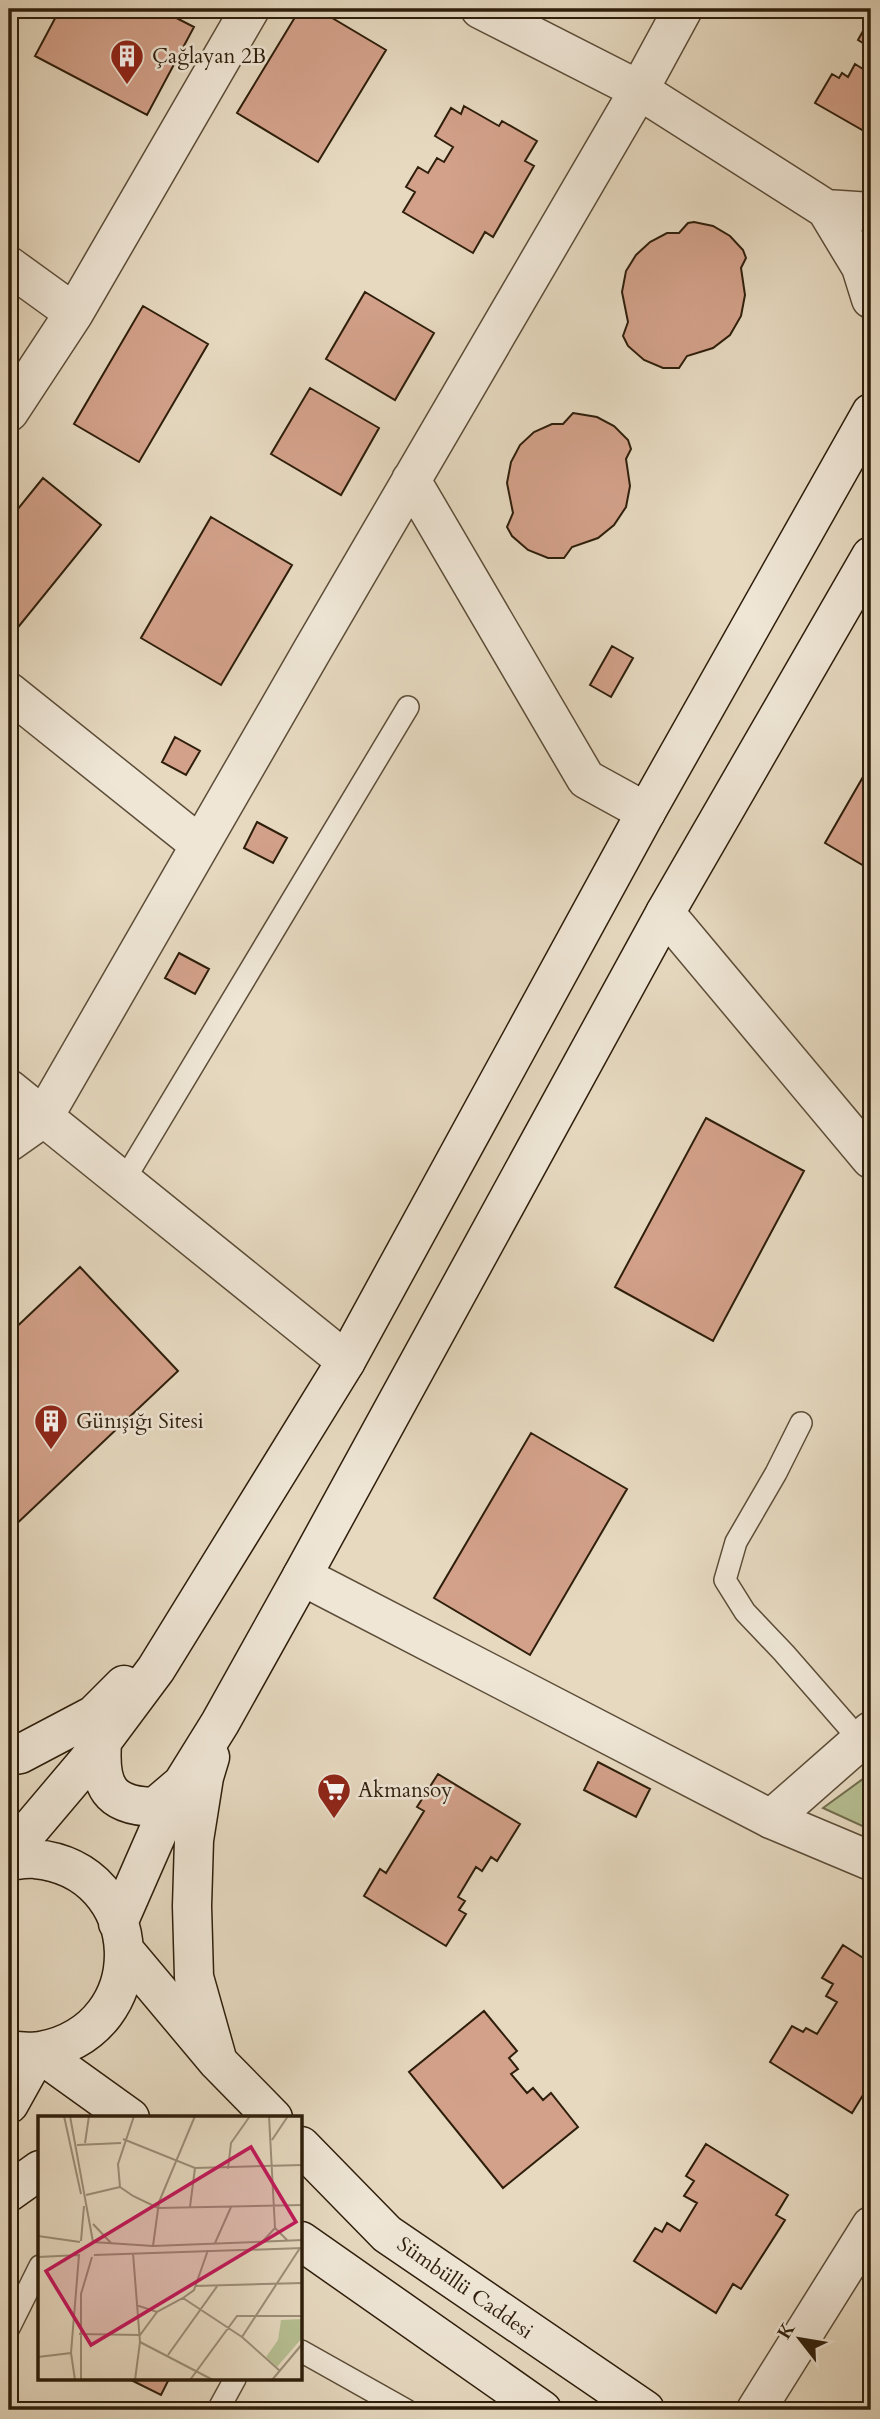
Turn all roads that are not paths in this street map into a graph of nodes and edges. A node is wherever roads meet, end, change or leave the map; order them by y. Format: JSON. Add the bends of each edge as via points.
{"nodes":[{"id":1,"x":250,"y":9,"type":"edge"},
{"id":2,"x":480,"y":9,"type":"edge"},
{"id":3,"x":683,"y":9,"type":"edge"},
{"id":4,"x":639,"y":90,"type":"junction"},
{"id":5,"x":826,"y":209,"type":"junction"},
{"id":6,"x":871,"y":212,"type":"edge"},
{"id":7,"x":9,"y":266,"type":"edge"},
{"id":8,"x":871,"y":299,"type":"edge"},
{"id":9,"x":74,"y":313,"type":"junction"},
{"id":10,"x":871,"y":410,"type":"edge"},
{"id":11,"x":9,"y":412,"type":"edge"},
{"id":12,"x":411,"y":480,"type":"junction"},
{"id":13,"x":871,"y":556,"type":"edge"},
{"id":14,"x":9,"y":691,"type":"edge"},
{"id":15,"x":408,"y":707,"type":"dead end"},
{"id":16,"x":646,"y":812,"type":"junction"},
{"id":17,"x":200,"y":845,"type":"junction"},
{"id":18,"x":665,"y":913,"type":"junction"},
{"id":19,"x":9,"y":1089,"type":"edge"},
{"id":20,"x":43,"y":1118,"type":"junction"},
{"id":21,"x":9,"y":1142,"type":"edge"},
{"id":22,"x":871,"y":1159,"type":"edge"},
{"id":23,"x":123,"y":1182,"type":"junction"},
{"id":24,"x":346,"y":1362,"type":"junction"},
{"id":25,"x":800,"y":1423,"type":"dead end"},
{"id":26,"x":302,"y":1576,"type":"junction"},
{"id":27,"x":179,"y":1633,"type":"junction"},
{"id":28,"x":220,"y":1723,"type":"junction"},
{"id":29,"x":866,"y":1736,"type":"edge"},
{"id":30,"x":102,"y":1742,"type":"junction"},
{"id":31,"x":9,"y":1756,"type":"edge"},
{"id":32,"x":182,"y":1784,"type":"junction"},
{"id":33,"x":771,"y":1819,"type":"junction"},
{"id":34,"x":9,"y":1854,"type":"edge"},
{"id":35,"x":9,"y":1861,"type":"edge"},
{"id":36,"x":871,"y":1861,"type":"edge"},
{"id":37,"x":121,"y":1936,"type":"junction"},
{"id":38,"x":23,"y":2051,"type":"edge"},
{"id":39,"x":218,"y":2062,"type":"junction"},
{"id":40,"x":9,"y":2104,"type":"edge"},
{"id":41,"x":128,"y":2116,"type":"edge"},
{"id":42,"x":272,"y":2116,"type":"edge"},
{"id":43,"x":303,"y":2148,"type":"edge"},
{"id":44,"x":38,"y":2170,"type":"edge"},
{"id":45,"x":9,"y":2192,"type":"edge"},
{"id":46,"x":871,"y":2226,"type":"edge"},
{"id":47,"x":303,"y":2246,"type":"edge"},
{"id":48,"x":38,"y":2270,"type":"edge"},
{"id":49,"x":9,"y":2328,"type":"edge"},
{"id":50,"x":303,"y":2352,"type":"edge"},
{"id":51,"x":233,"y":2380,"type":"edge"},
{"id":52,"x":218,"y":2410,"type":"edge"},
{"id":53,"x":406,"y":2410,"type":"edge"},
{"id":54,"x":542,"y":2410,"type":"edge"},
{"id":55,"x":645,"y":2410,"type":"edge"},
{"id":56,"x":757,"y":2410,"type":"edge"}],
"edges":[{"from":1,"to":9,"type":"main road"},
{"from":2,"to":4,"type":"main road"},
{"from":3,"to":4,"type":"main road"},
{"from":4,"to":5,"type":"main road"},
{"from":4,"to":12,"type":"main road"},
{"from":5,"to":6,"type":"main road"},
{"from":5,"to":8,"type":"main road","via":[[861,268]]},
{"from":7,"to":9,"type":"main road"},
{"from":9,"to":11,"type":"main road"},
{"from":10,"to":16,"type":"main road"},
{"from":12,"to":16,"type":"main road","via":[[586,779]]},
{"from":12,"to":17,"type":"main road"},
{"from":13,"to":18,"type":"main road"},
{"from":14,"to":17,"type":"main road"},
{"from":15,"to":23,"type":"lane"},
{"from":16,"to":24,"type":"main road"},
{"from":17,"to":20,"type":"main road"},
{"from":18,"to":22,"type":"main road"},
{"from":18,"to":26,"type":"main road"},
{"from":19,"to":20,"type":"main road"},
{"from":20,"to":21,"type":"main road"},
{"from":20,"to":23,"type":"main road"},
{"from":23,"to":24,"type":"main road"},
{"from":24,"to":27,"type":"main road"},
{"from":25,"to":29,"type":"lane","via":[[736,1542],[725,1580],[744,1612]]},
{"from":26,"to":28,"type":"main road"},
{"from":26,"to":33,"type":"main road"},
{"from":27,"to":30,"type":"main road"},
{"from":27,"to":31,"type":"main road","via":[[94,1715]]},
{"from":28,"to":32,"type":"main road"},
{"from":28,"to":39,"type":"main road","via":[[204,1777],[194,1840],[192,1906],[194,1977]]},
{"from":29,"to":33,"type":"main road"},
{"from":30,"to":32,"type":"main road","via":[[104,1782],[123,1803],[155,1807]]},
{"from":30,"to":34,"type":"main road"},
{"from":32,"to":37,"type":"main road","via":[[171,1802]]},
{"from":33,"to":36,"type":"main road"},
{"from":35,"to":37,"type":"main road","via":[[34,1858],[65,1866],[92,1882],[112,1907]]},
{"from":37,"to":38,"type":"main road","via":[[124,1969],[115,1999],[96,2025],[69,2043]]},
{"from":37,"to":39,"type":"main road"},
{"from":38,"to":40,"type":"main road"},
{"from":38,"to":41,"type":"main road"},
{"from":39,"to":42,"type":"main road"},
{"from":43,"to":55,"type":"main road","name":"Sümbüllü Caddesi","via":[[387,2234]]},
{"from":44,"to":45,"type":"main road"},
{"from":46,"to":56,"type":"main road"},
{"from":47,"to":54,"type":"main road"},
{"from":48,"to":49,"type":"lane"},
{"from":50,"to":53,"type":"lane"},
{"from":51,"to":52,"type":"lane"}]}
